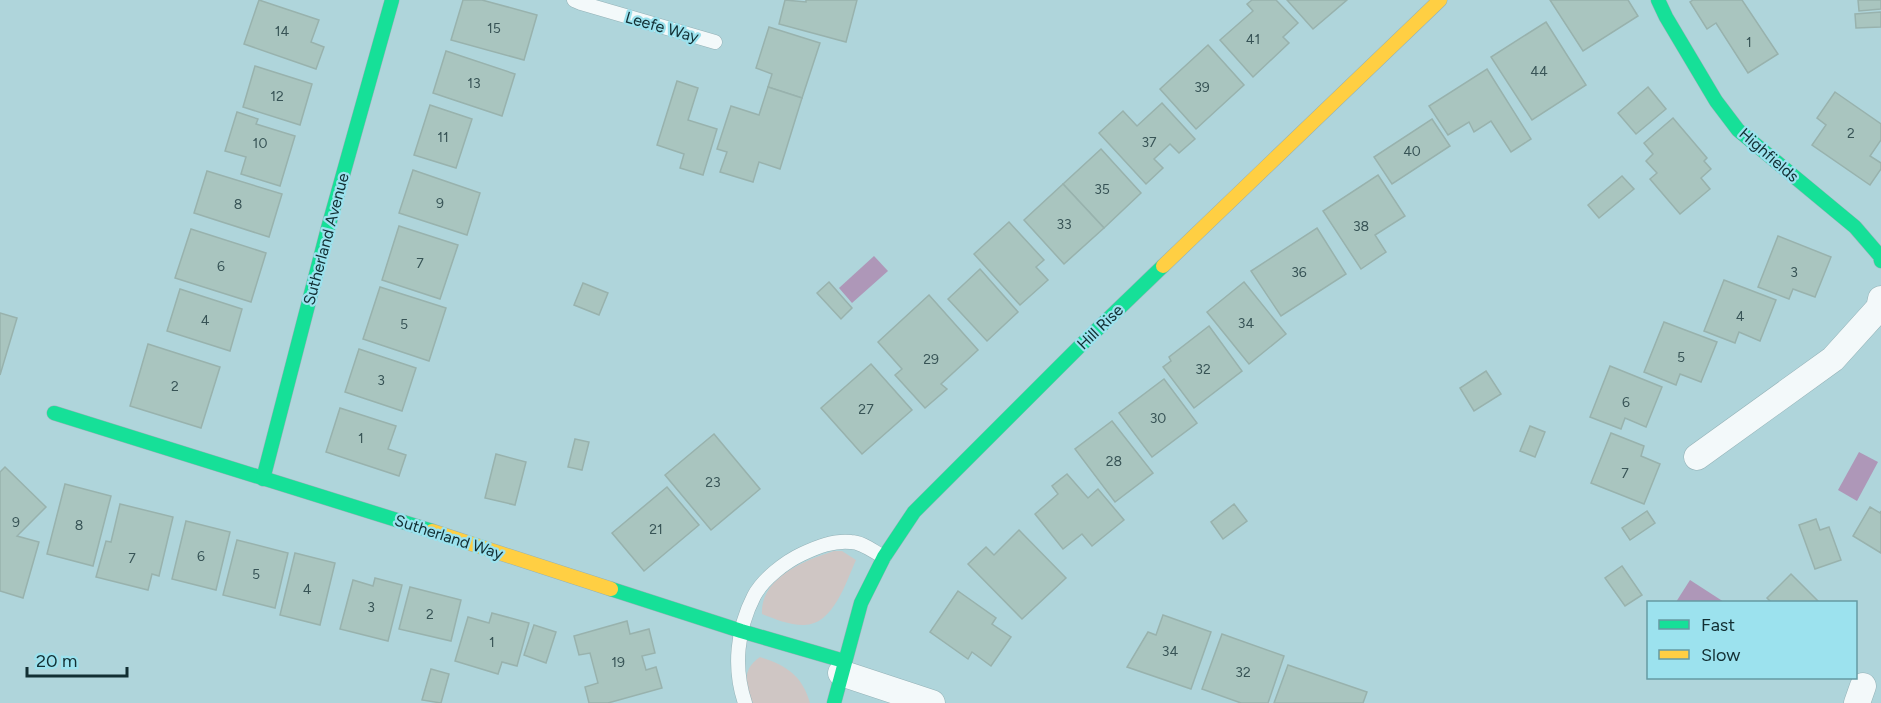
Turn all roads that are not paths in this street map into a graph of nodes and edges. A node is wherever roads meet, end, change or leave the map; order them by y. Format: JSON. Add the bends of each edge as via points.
{"nodes":[{"id":1,"x":392,"y":0,"type":"edge"},
{"id":2,"x":574,"y":0,"type":"edge"},
{"id":3,"x":1440,"y":0,"type":"edge"},
{"id":4,"x":1658,"y":0,"type":"edge"},
{"id":5,"x":715,"y":42,"type":"dead end"},
{"id":6,"x":1881,"y":261,"type":"edge"},
{"id":7,"x":1881,"y":299,"type":"edge"},
{"id":8,"x":54,"y":413,"type":"dead end"},
{"id":9,"x":1697,"y":457,"type":"dead end"},
{"id":10,"x":263,"y":479,"type":"junction"},
{"id":11,"x":884,"y":557,"type":"junction"},
{"id":12,"x":741,"y":631,"type":"junction"},
{"id":13,"x":842,"y":667,"type":"junction"},
{"id":14,"x":745,"y":703,"type":"edge"},
{"id":15,"x":834,"y":703,"type":"edge"},
{"id":16,"x":932,"y":703,"type":"edge"}],
"edges":[{"from":1,"to":10,"type":"street","name":"Sutherland Avenue"},
{"from":2,"to":5,"type":"lane","name":"Leefe Way"},
{"from":3,"to":11,"type":"street","name":"Hill Rise","via":[[945,480],[914,512]]},
{"from":4,"to":6,"type":"street","name":"Highfields","via":[[1716,101],[1738,130],[1855,227]]},
{"from":7,"to":9,"type":"street","via":[[1879,308],[1833,358]]},
{"from":8,"to":10,"type":"street","name":"Sutherland Way"},
{"from":10,"to":12,"type":"street","name":"Sutherland Way"},
{"from":11,"to":12,"type":"lane","via":[[853,542],[837,542],[793,558],[755,595]]},
{"from":11,"to":13,"type":"street","name":"Hill Rise","via":[[861,603]]},
{"from":12,"to":13,"type":"street","name":"Sutherland Way"},
{"from":12,"to":14,"type":"lane","via":[[737,663]]},
{"from":13,"to":15,"type":"street","name":"Hill Rise"},
{"from":13,"to":16,"type":"street"}]}
